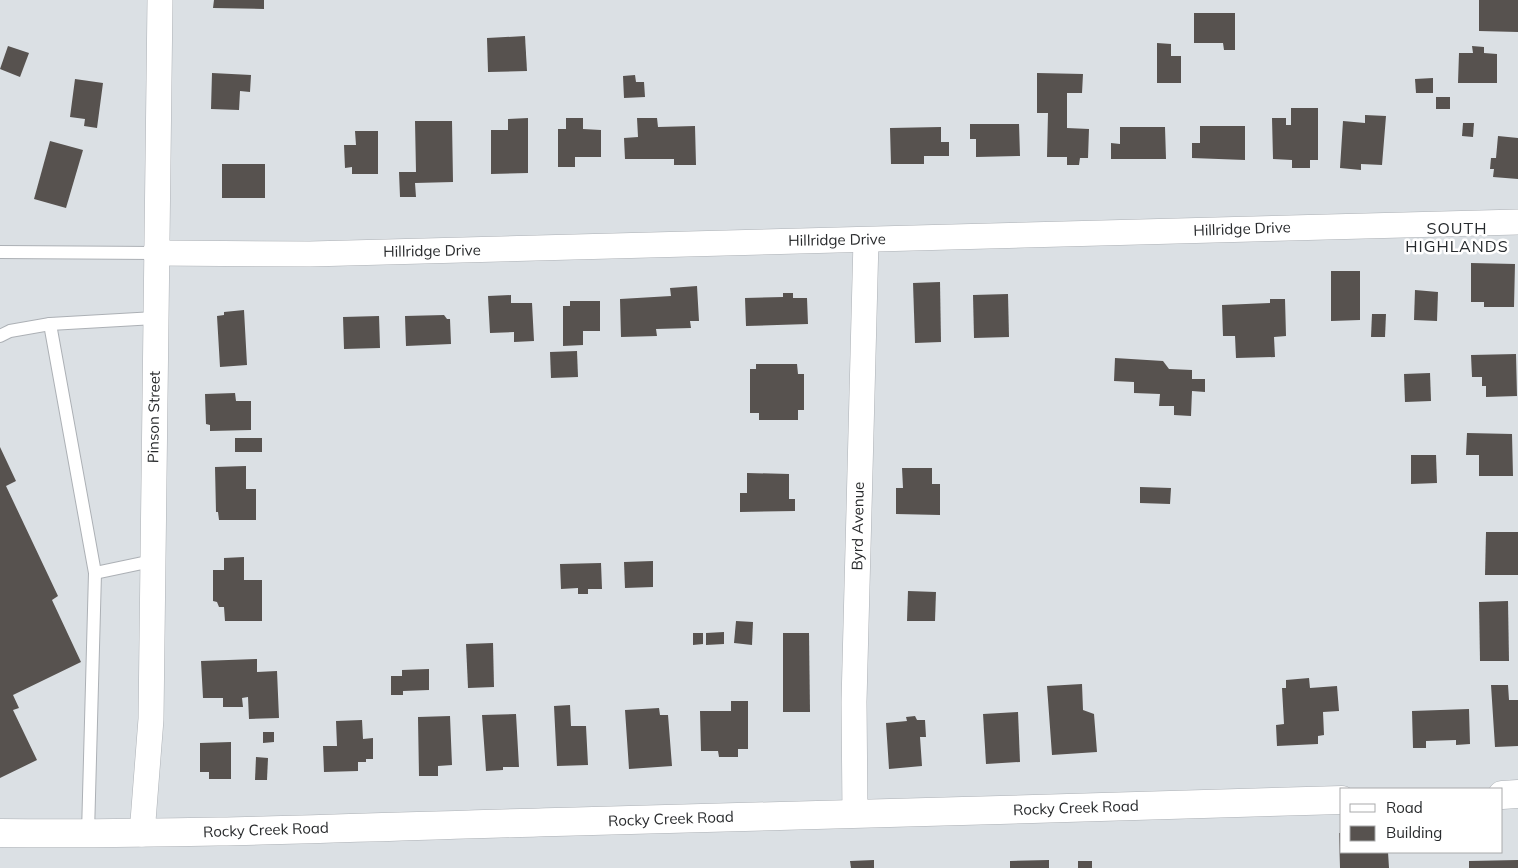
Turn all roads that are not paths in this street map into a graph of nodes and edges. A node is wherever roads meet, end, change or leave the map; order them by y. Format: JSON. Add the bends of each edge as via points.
{"nodes":[{"id":1,"x":160,"y":0,"type":"edge"},
{"id":2,"x":1518,"y":222,"type":"edge"},
{"id":3,"x":866,"y":240,"type":"junction"},
{"id":4,"x":0,"y":252,"type":"edge"},
{"id":5,"x":156,"y":253,"type":"junction"},
{"id":6,"x":155,"y":318,"type":"junction"},
{"id":7,"x":50,"y":324,"type":"junction"},
{"id":8,"x":0,"y":336,"type":"edge"},
{"id":9,"x":152,"y":562,"type":"junction"},
{"id":10,"x":95,"y":573,"type":"junction"},
{"id":11,"x":1518,"y":794,"type":"edge"},
{"id":12,"x":1503,"y":795,"type":"edge"},
{"id":13,"x":1340,"y":800,"type":"edge"},
{"id":14,"x":855,"y":813,"type":"junction"},
{"id":15,"x":0,"y":833,"type":"edge"},
{"id":16,"x":88,"y":834,"type":"junction"},
{"id":17,"x":142,"y":834,"type":"junction"}],
"edges":[{"from":1,"to":5,"type":"street","name":"Pinson Street"},
{"from":2,"to":3,"type":"street","name":"Hillridge Drive"},
{"from":3,"to":5,"type":"street","name":"Hillridge Drive","via":[[310,254]]},
{"from":3,"to":14,"type":"street","name":"Byrd Avenue","via":[[854,702]]},
{"from":4,"to":5,"type":"lane"},
{"from":5,"to":6,"type":"street","name":"Pinson Street"},
{"from":6,"to":7,"type":"lane"},
{"from":6,"to":9,"type":"street","name":"Pinson Street"},
{"from":7,"to":8,"type":"lane","via":[[10,331]]},
{"from":7,"to":10,"type":"lane"},
{"from":9,"to":10,"type":"lane"},
{"from":9,"to":17,"type":"street","name":"Pinson Street","via":[[151,719]]},
{"from":10,"to":16,"type":"lane"},
{"from":11,"to":12,"type":"street"},
{"from":13,"to":14,"type":"street","name":"Rocky Creek Road"},
{"from":14,"to":17,"type":"street","name":"Rocky Creek Road"},
{"from":15,"to":16,"type":"street","name":"Rocky Creek Road"},
{"from":16,"to":17,"type":"street","name":"Rocky Creek Road"}]}
